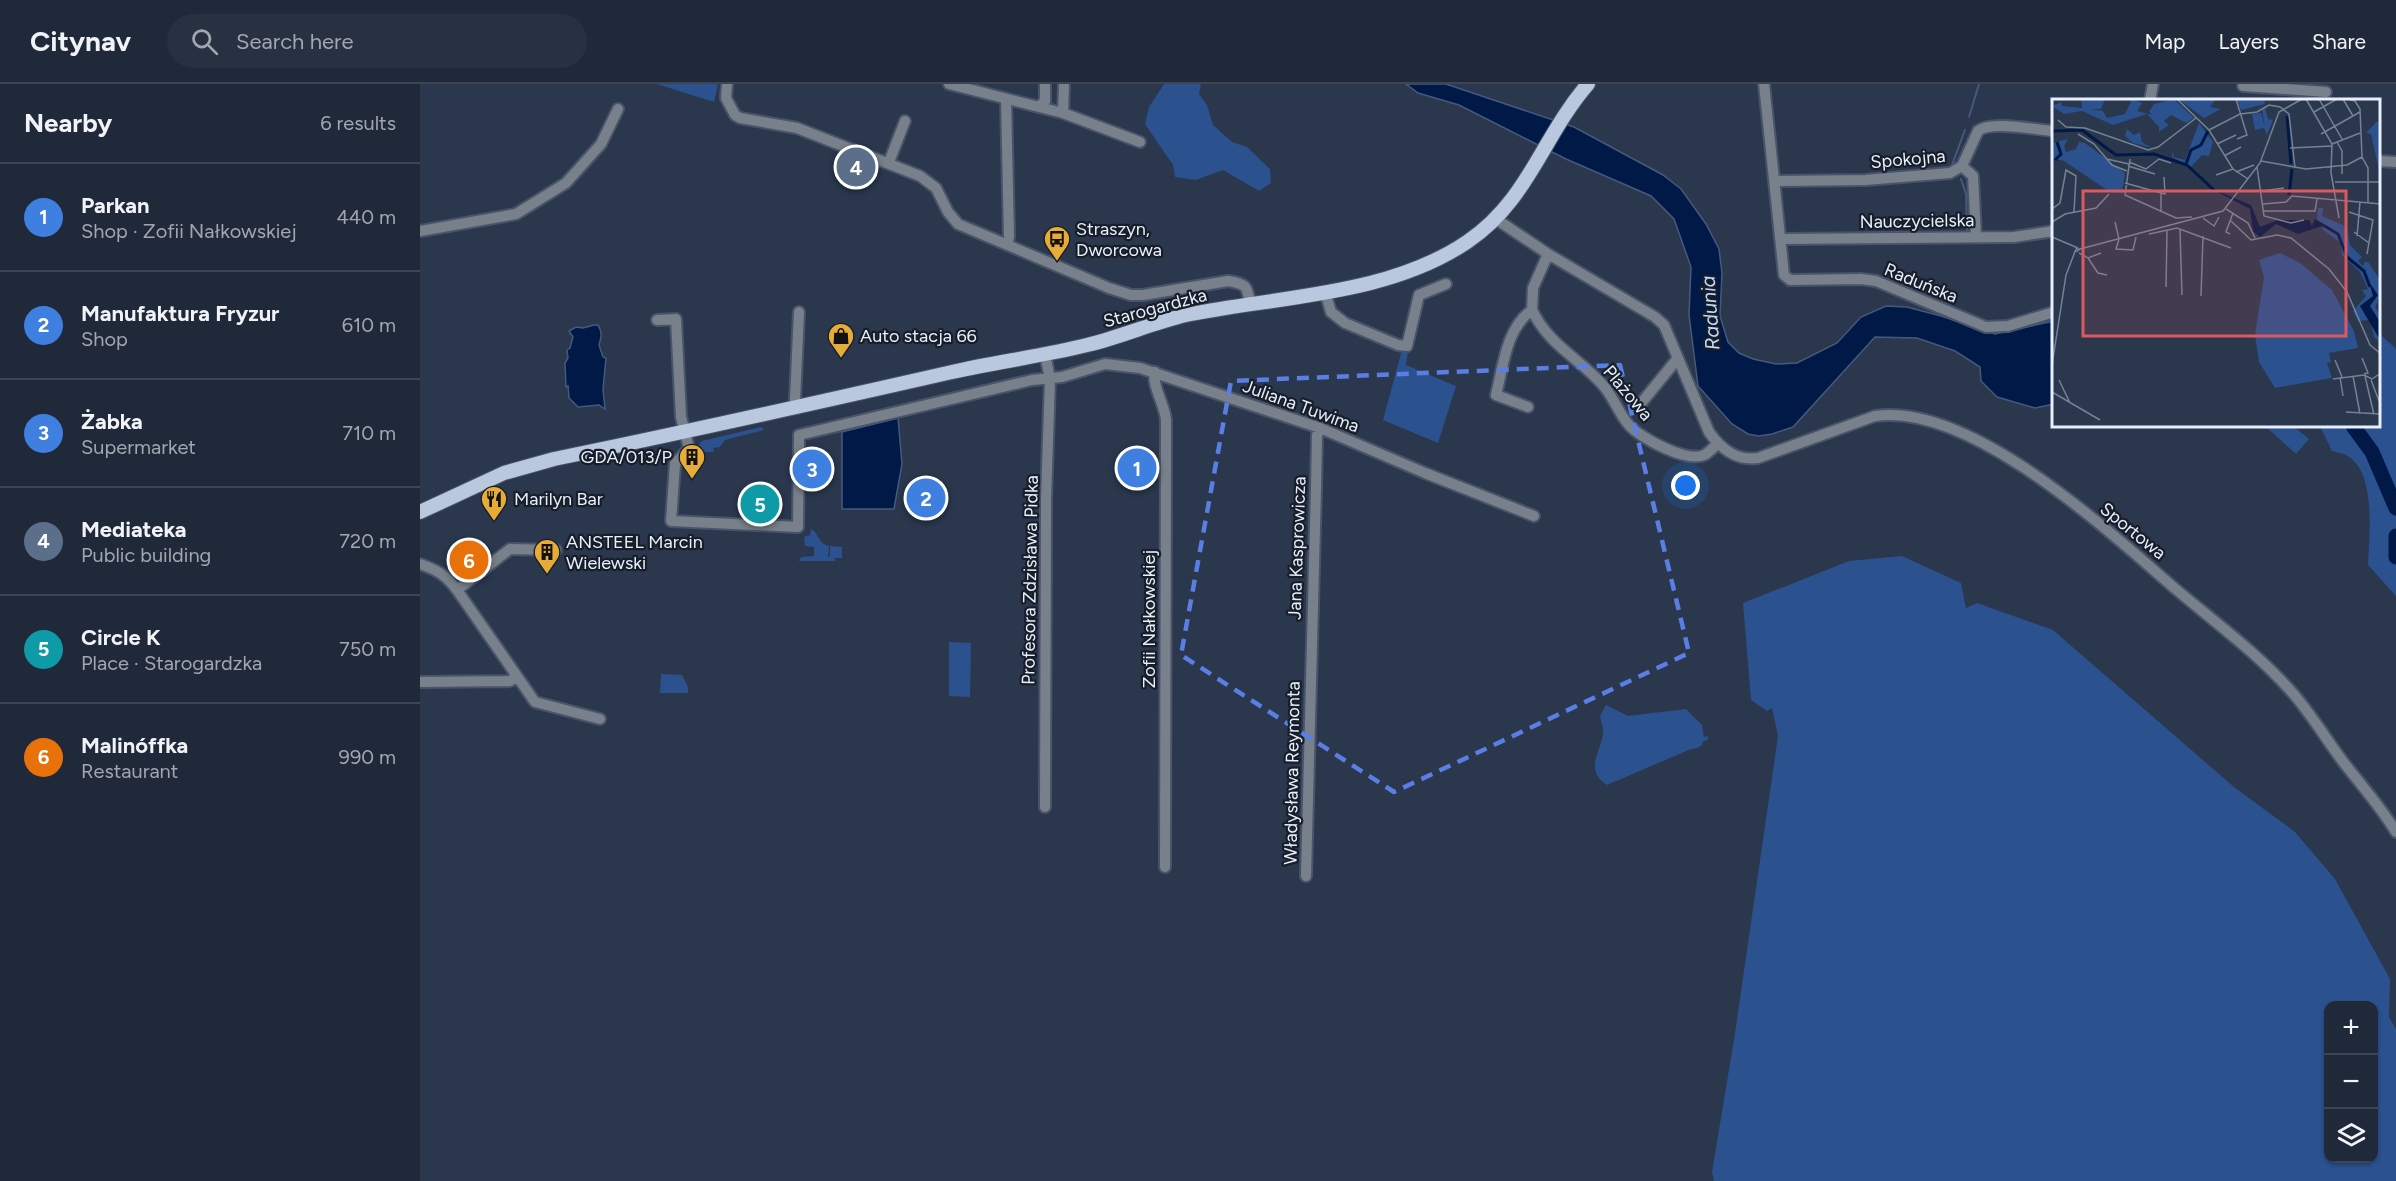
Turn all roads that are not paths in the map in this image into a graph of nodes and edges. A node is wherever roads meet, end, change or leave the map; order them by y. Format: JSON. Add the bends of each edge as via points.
{"nodes":[{"id":1,"x":727,"y":84,"type":"edge"},
{"id":2,"x":949,"y":84,"type":"edge"},
{"id":3,"x":1045,"y":84,"type":"edge"},
{"id":4,"x":1064,"y":84,"type":"edge"},
{"id":5,"x":1588,"y":84,"type":"edge"},
{"id":6,"x":1764,"y":84,"type":"edge"},
{"id":7,"x":1772,"y":84,"type":"edge"},
{"id":8,"x":2152,"y":84,"type":"edge"},
{"id":9,"x":2243,"y":86,"type":"dead end"},
{"id":10,"x":2326,"y":92,"type":"edge"},
{"id":11,"x":1006,"y":99,"type":"junction"},
{"id":12,"x":2150,"y":99,"type":"edge"},
{"id":13,"x":1039,"y":107,"type":"junction"},
{"id":14,"x":618,"y":109,"type":"dead end"},
{"id":15,"x":1063,"y":113,"type":"junction"},
{"id":16,"x":905,"y":121,"type":"dead end"},
{"id":17,"x":2052,"y":131,"type":"edge"},
{"id":18,"x":1140,"y":142,"type":"dead end"},
{"id":19,"x":2381,"y":161,"type":"edge"},
{"id":20,"x":889,"y":162,"type":"junction"},
{"id":21,"x":2396,"y":162,"type":"edge"},
{"id":22,"x":1962,"y":166,"type":"junction"},
{"id":23,"x":1774,"y":181,"type":"junction"},
{"id":24,"x":1496,"y":219,"type":"junction"},
{"id":25,"x":420,"y":231,"type":"edge"},
{"id":26,"x":2052,"y":231,"type":"edge"},
{"id":27,"x":1976,"y":237,"type":"junction"},
{"id":28,"x":1780,"y":239,"type":"junction"},
{"id":29,"x":1007,"y":244,"type":"junction"},
{"id":30,"x":1548,"y":254,"type":"junction"},
{"id":31,"x":1446,"y":284,"type":"dead end"},
{"id":32,"x":1325,"y":292,"type":"junction"},
{"id":33,"x":1250,"y":304,"type":"junction"},
{"id":34,"x":1532,"y":310,"type":"junction"},
{"id":35,"x":799,"y":312,"type":"dead end"},
{"id":36,"x":2052,"y":313,"type":"edge"},
{"id":37,"x":657,"y":320,"type":"dead end"},
{"id":38,"x":1045,"y":354,"type":"junction"},
{"id":39,"x":1678,"y":358,"type":"junction"},
{"id":40,"x":1155,"y":372,"type":"junction"},
{"id":41,"x":1050,"y":379,"type":"junction"},
{"id":42,"x":1528,"y":407,"type":"dead end"},
{"id":43,"x":1638,"y":407,"type":"dead end"},
{"id":44,"x":797,"y":408,"type":"junction"},
{"id":45,"x":1320,"y":428,"type":"junction"},
{"id":46,"x":686,"y":432,"type":"junction"},
{"id":47,"x":1718,"y":444,"type":"junction"},
{"id":48,"x":422,"y":513,"type":"edge"},
{"id":49,"x":1534,"y":516,"type":"dead end"},
{"id":50,"x":556,"y":550,"type":"dead end"},
{"id":51,"x":420,"y":564,"type":"edge"},
{"id":52,"x":457,"y":590,"type":"junction"},
{"id":53,"x":1311,"y":670,"type":"joint"},
{"id":54,"x":516,"y":677,"type":"junction"},
{"id":55,"x":420,"y":682,"type":"edge"},
{"id":56,"x":600,"y":719,"type":"dead end"},
{"id":57,"x":1045,"y":807,"type":"dead end"},
{"id":58,"x":2396,"y":832,"type":"edge"},
{"id":59,"x":1165,"y":867,"type":"dead end"},
{"id":60,"x":1306,"y":876,"type":"dead end"}],
"edges":[{"from":1,"to":20,"type":"street","via":[[726,98],[740,118],[797,128]]},
{"from":2,"to":11,"type":"street"},
{"from":3,"to":13,"type":"street","via":[[1045,101]]},
{"from":4,"to":15,"type":"street"},
{"from":5,"to":24,"type":"main road","name":"Starogardzka","via":[[1518,194]]},
{"from":6,"to":7,"type":"street"},
{"from":6,"to":23,"type":"street","name":"Raduńska"},
{"from":8,"to":12,"type":"street"},
{"from":9,"to":10,"type":"street"},
{"from":11,"to":13,"type":"street"},
{"from":11,"to":29,"type":"street"},
{"from":13,"to":15,"type":"street"},
{"from":14,"to":25,"type":"street","via":[[601,144],[566,183],[516,214]]},
{"from":15,"to":18,"type":"street"},
{"from":16,"to":20,"type":"street"},
{"from":17,"to":22,"type":"street","name":"Spokojna","via":[[1982,128]]},
{"from":19,"to":21,"type":"street"},
{"from":20,"to":29,"type":"street","via":[[932,184],[958,224]]},
{"from":22,"to":23,"type":"street","name":"Spokojna","via":[[1950,173],[1908,177]]},
{"from":22,"to":27,"type":"street","via":[[1973,176]]},
{"from":23,"to":28,"type":"street","name":"Raduńska"},
{"from":24,"to":30,"type":"street"},
{"from":24,"to":32,"type":"main road","name":"Starogardzka","via":[[1470,240],[1425,265]]},
{"from":26,"to":27,"type":"street","name":"Nauczycielska"},
{"from":27,"to":28,"type":"street","name":"Nauczycielska"},
{"from":28,"to":36,"type":"street","name":"Raduńska","via":[[1784,275],[1790,280],[1876,281],[1986,327],[2008,326]]},
{"from":29,"to":33,"type":"street","via":[[1122,293],[1143,295],[1228,281],[1247,288]]},
{"from":30,"to":34,"type":"street","via":[[1533,288]]},
{"from":30,"to":39,"type":"street","via":[[1664,325]]},
{"from":31,"to":32,"type":"street","via":[[1419,295],[1407,346],[1346,323],[1331,312]]},
{"from":32,"to":33,"type":"main road","name":"Starogardzka"},
{"from":33,"to":38,"type":"main road","name":"Starogardzka","via":[[1184,316]]},
{"from":34,"to":42,"type":"street","via":[[1520,321],[1509,343],[1496,395]]},
{"from":34,"to":47,"type":"street","name":"Plażowa","via":[[1551,340],[1600,382],[1636,432],[1683,456],[1704,455]]},
{"from":35,"to":44,"type":"street"},
{"from":37,"to":46,"type":"street","via":[[676,319],[681,417]]},
{"from":38,"to":41,"type":"street","name":"Profesora Zdzisława Pidka"},
{"from":38,"to":44,"type":"main road","name":"Starogardzka"},
{"from":39,"to":43,"type":"street","name":"Plażowa"},
{"from":39,"to":47,"type":"street","via":[[1709,432]]},
{"from":40,"to":41,"type":"street","name":"Juliana Tuwima","via":[[1112,364]]},
{"from":40,"to":45,"type":"street","name":"Juliana Tuwima"},
{"from":40,"to":59,"type":"street","name":"Zofii Nałkowskiej","via":[[1153,380],[1166,420]]},
{"from":41,"to":46,"type":"street","name":"Juliana Tuwima","via":[[799,435],[798,527],[671,521],[675,464],[689,448]]},
{"from":41,"to":57,"type":"street","name":"Profesora Zdzisława Pidka"},
{"from":44,"to":46,"type":"main road","name":"Starogardzka"},
{"from":45,"to":49,"type":"street","name":"Juliana Tuwima"},
{"from":45,"to":53,"type":"street","name":"Jana Kasprowicza"},
{"from":46,"to":48,"type":"main road","name":"Starogardzka","via":[[528,465],[474,485]]},
{"from":47,"to":58,"type":"street","name":"Sportowa","via":[[1744,458],[1768,455],[1880,415],[1922,419],[2000,452],[2140,557],[2271,671],[2292,692]]},
{"from":50,"to":52,"type":"street","via":[[510,549]]},
{"from":51,"to":52,"type":"street","via":[[447,577]]},
{"from":52,"to":54,"type":"street"},
{"from":53,"to":60,"type":"street","name":"Władysława Reymonta"},
{"from":54,"to":55,"type":"street","via":[[510,681]]},
{"from":54,"to":56,"type":"street","via":[[535,702]]}]}
